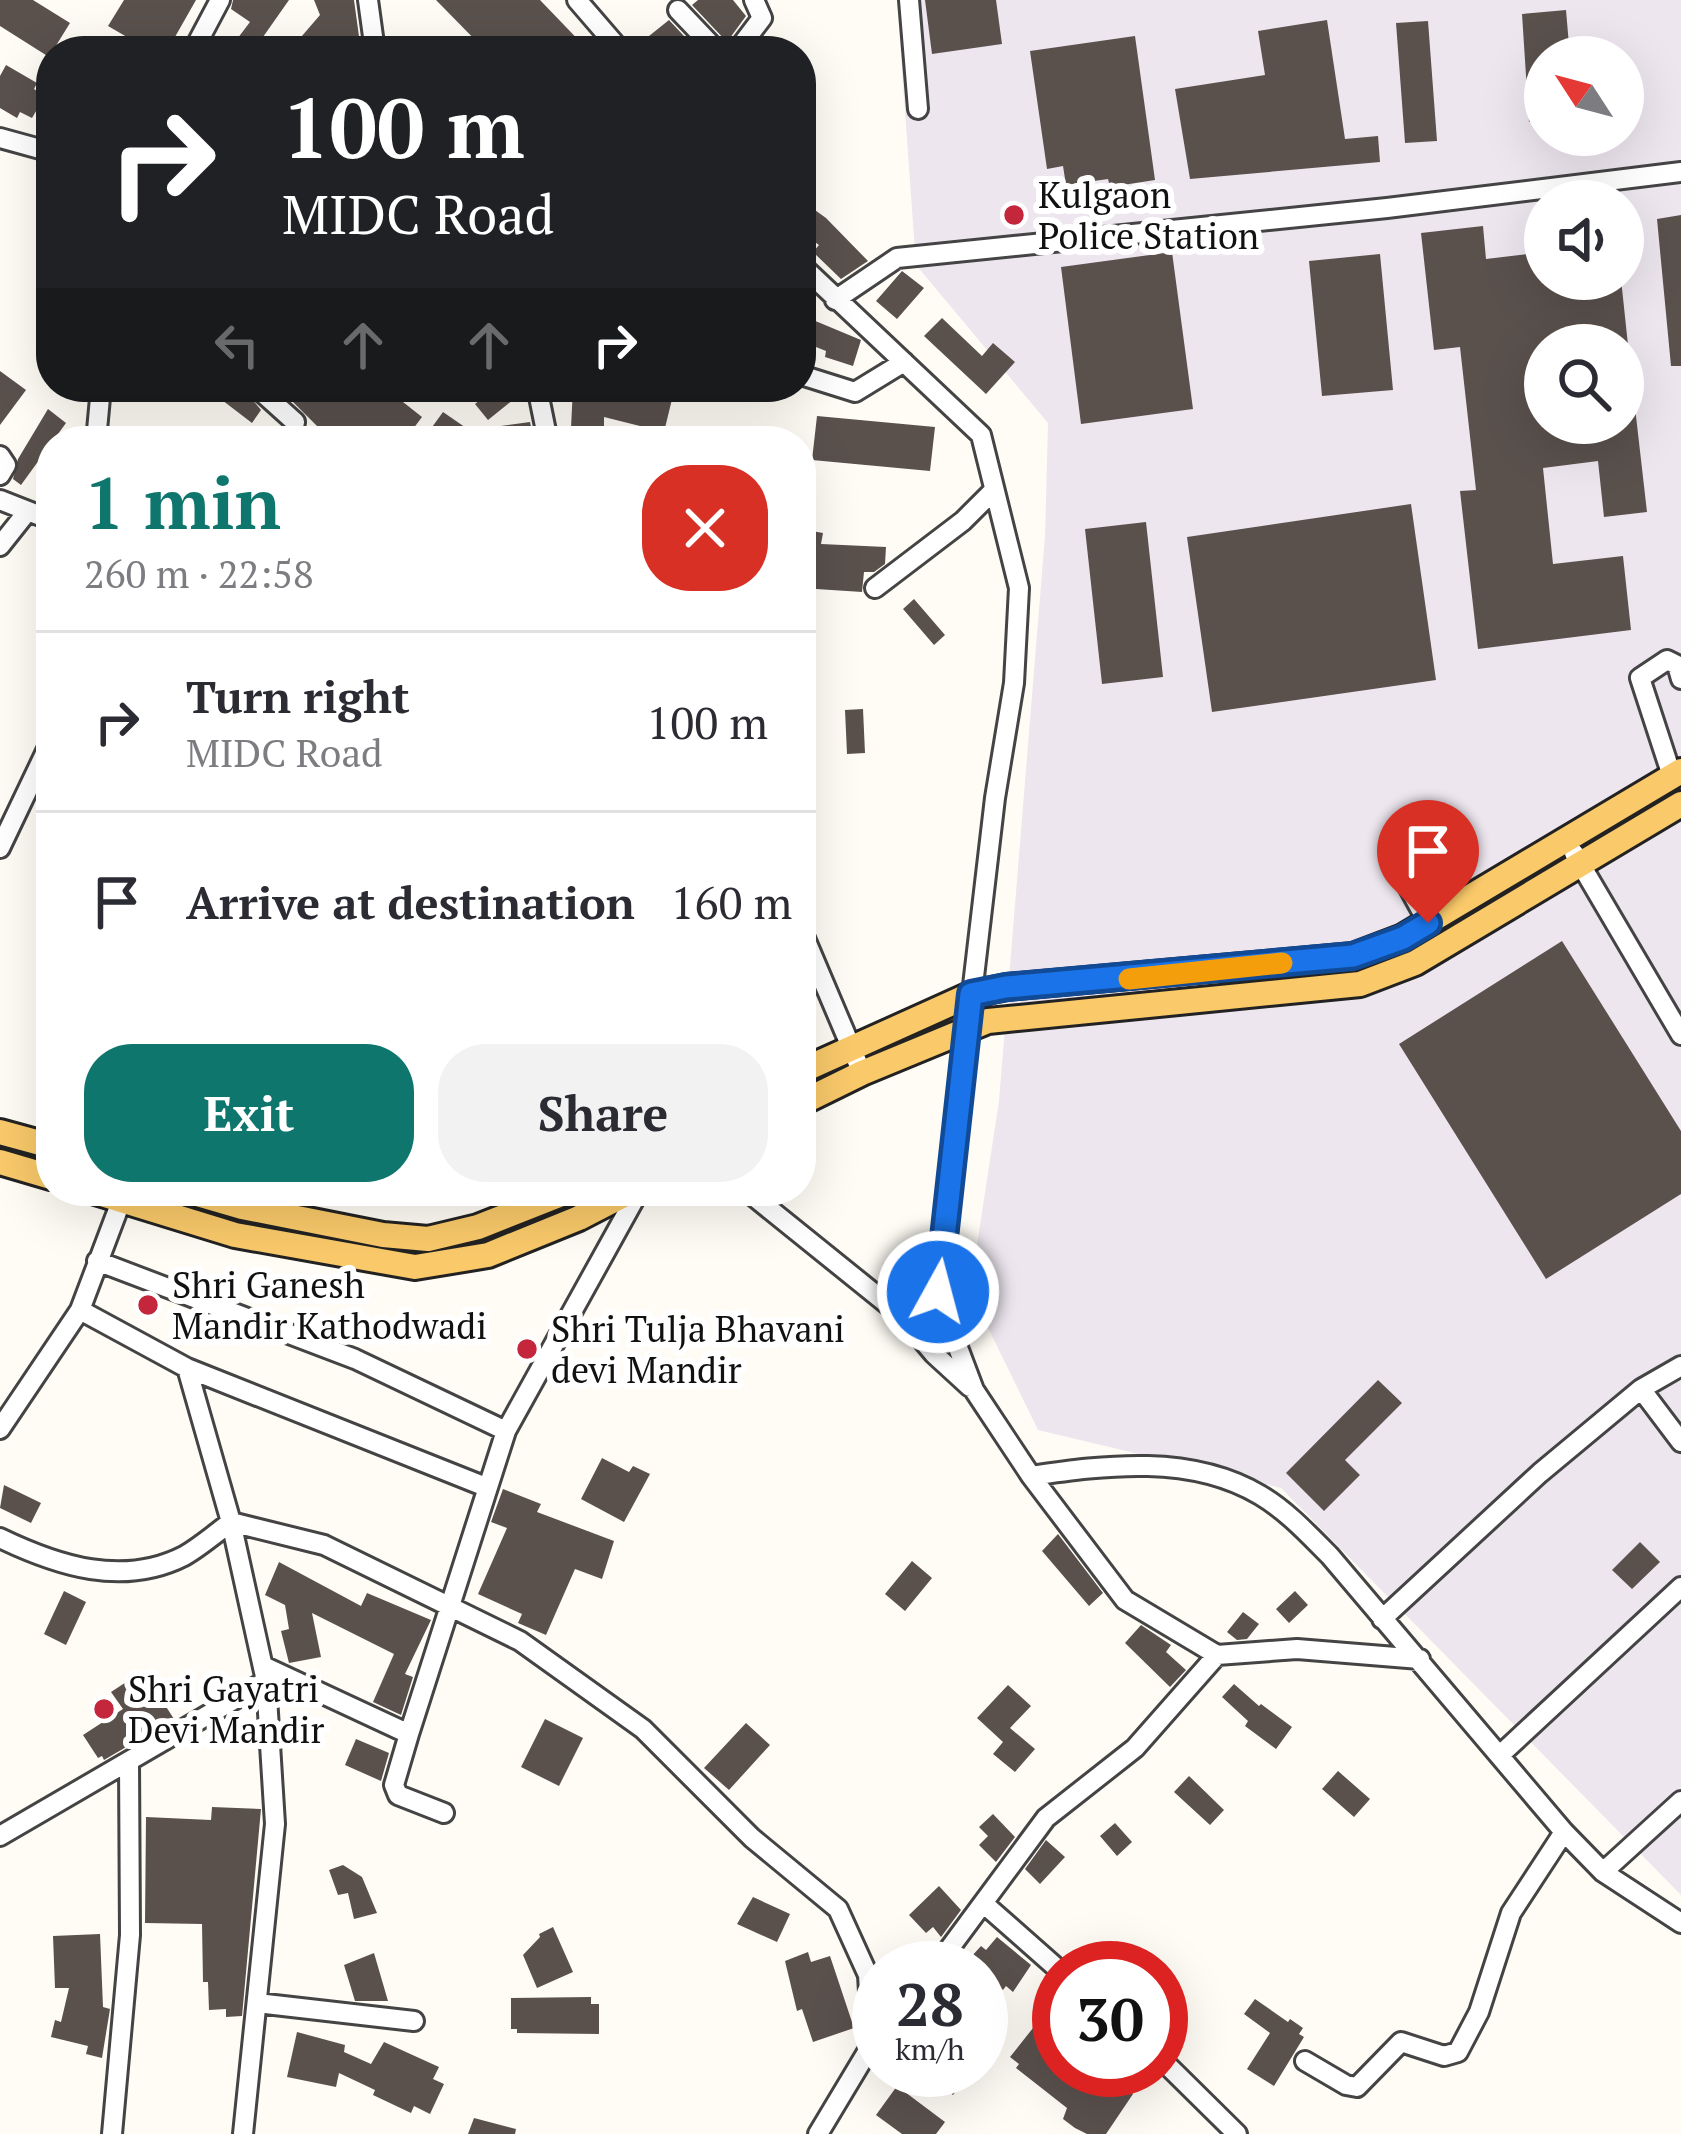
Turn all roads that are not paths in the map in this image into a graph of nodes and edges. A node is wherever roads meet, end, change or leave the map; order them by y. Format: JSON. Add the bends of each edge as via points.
{"nodes":[{"id":1,"x":220,"y":0,"type":"edge"},
{"id":2,"x":368,"y":0,"type":"edge"},
{"id":3,"x":754,"y":0,"type":"edge"},
{"id":4,"x":909,"y":0,"type":"edge"},
{"id":5,"x":579,"y":1,"type":"edge"},
{"id":6,"x":678,"y":10,"type":"dead end"},
{"id":7,"x":201,"y":36,"type":"edge"},
{"id":8,"x":374,"y":36,"type":"edge"},
{"id":9,"x":608,"y":36,"type":"edge"},
{"id":10,"x":703,"y":36,"type":"edge"},
{"id":11,"x":749,"y":36,"type":"edge"},
{"id":12,"x":919,"y":109,"type":"dead end"},
{"id":13,"x":0,"y":138,"type":"edge"},
{"id":14,"x":36,"y":148,"type":"edge"},
{"id":15,"x":1681,"y":172,"type":"edge"},
{"id":16,"x":816,"y":280,"type":"edge"},
{"id":17,"x":835,"y":300,"type":"junction"},
{"id":18,"x":904,"y":362,"type":"junction"},
{"id":19,"x":816,"y":380,"type":"edge"},
{"id":20,"x":273,"y":402,"type":"edge"},
{"id":21,"x":294,"y":426,"type":"edge"},
{"id":22,"x":0,"y":456,"type":"edge"},
{"id":23,"x":0,"y":476,"type":"edge"},
{"id":24,"x":994,"y":490,"type":"junction"},
{"id":25,"x":0,"y":500,"type":"edge"},
{"id":26,"x":27,"y":512,"type":"junction"},
{"id":27,"x":36,"y":515,"type":"edge"},
{"id":28,"x":0,"y":546,"type":"edge"},
{"id":29,"x":875,"y":588,"type":"dead end"},
{"id":30,"x":1681,"y":679,"type":"edge"},
{"id":31,"x":36,"y":772,"type":"edge"},
{"id":32,"x":1677,"y":774,"type":"edge"},
{"id":33,"x":1681,"y":804,"type":"edge"},
{"id":34,"x":1429,"y":837,"type":"dead end"},
{"id":35,"x":1566,"y":840,"type":"junction"},
{"id":36,"x":0,"y":848,"type":"edge"},
{"id":37,"x":1580,"y":864,"type":"junction"},
{"id":38,"x":1404,"y":879,"type":"dead end"},
{"id":39,"x":1456,"y":907,"type":"junction"},
{"id":40,"x":1428,"y":923,"type":"junction"},
{"id":41,"x":816,"y":966,"type":"edge"},
{"id":42,"x":1145,"y":976,"type":"junction"},
{"id":43,"x":971,"y":994,"type":"junction"},
{"id":44,"x":1147,"y":1005,"type":"junction"},
{"id":45,"x":966,"y":1028,"type":"junction"},
{"id":46,"x":1681,"y":1035,"type":"edge"},
{"id":47,"x":849,"y":1047,"type":"junction"},
{"id":48,"x":816,"y":1064,"type":"edge"},
{"id":49,"x":862,"y":1072,"type":"junction"},
{"id":50,"x":816,"y":1095,"type":"edge"},
{"id":51,"x":0,"y":1132,"type":"edge"},
{"id":52,"x":36,"y":1142,"type":"edge"},
{"id":53,"x":0,"y":1162,"type":"edge"},
{"id":54,"x":36,"y":1173,"type":"edge"},
{"id":55,"x":119,"y":1206,"type":"edge"},
{"id":56,"x":152,"y":1206,"type":"edge"},
{"id":57,"x":236,"y":1206,"type":"edge"},
{"id":58,"x":527,"y":1206,"type":"edge"},
{"id":59,"x":604,"y":1206,"type":"edge"},
{"id":60,"x":627,"y":1206,"type":"edge"},
{"id":61,"x":766,"y":1206,"type":"edge"},
{"id":62,"x":97,"y":1261,"type":"junction"},
{"id":63,"x":80,"y":1310,"type":"junction"},
{"id":64,"x":1681,"y":1366,"type":"edge"},
{"id":65,"x":187,"y":1368,"type":"junction"},
{"id":66,"x":1641,"y":1389,"type":"junction"},
{"id":67,"x":974,"y":1390,"type":"junction"},
{"id":68,"x":0,"y":1430,"type":"edge"},
{"id":69,"x":506,"y":1432,"type":"junction"},
{"id":70,"x":1681,"y":1442,"type":"edge"},
{"id":71,"x":1031,"y":1476,"type":"junction"},
{"id":72,"x":487,"y":1487,"type":"junction"},
{"id":73,"x":231,"y":1522,"type":"junction"},
{"id":74,"x":0,"y":1538,"type":"edge"},
{"id":75,"x":1681,"y":1587,"type":"edge"},
{"id":76,"x":450,"y":1606,"type":"junction"},
{"id":77,"x":1382,"y":1619,"type":"junction"},
{"id":78,"x":1216,"y":1655,"type":"junction"},
{"id":79,"x":1420,"y":1659,"type":"junction"},
{"id":80,"x":265,"y":1673,"type":"junction"},
{"id":81,"x":410,"y":1734,"type":"junction"},
{"id":82,"x":1500,"y":1755,"type":"junction"},
{"id":83,"x":129,"y":1762,"type":"junction"},
{"id":84,"x":1681,"y":1801,"type":"edge"},
{"id":85,"x":444,"y":1813,"type":"dead end"},
{"id":86,"x":1564,"y":1832,"type":"junction"},
{"id":87,"x":0,"y":1836,"type":"edge"},
{"id":88,"x":1603,"y":1872,"type":"junction"},
{"id":89,"x":982,"y":1903,"type":"junction"},
{"id":90,"x":1681,"y":1924,"type":"edge"},
{"id":91,"x":853,"y":1941,"type":"edge"},
{"id":92,"x":954,"y":1941,"type":"edge"},
{"id":93,"x":1032,"y":1947,"type":"edge"},
{"id":94,"x":257,"y":2003,"type":"junction"},
{"id":95,"x":414,"y":2021,"type":"dead end"},
{"id":96,"x":1305,"y":2061,"type":"dead end"},
{"id":97,"x":852,"y":2079,"type":"edge"},
{"id":98,"x":1188,"y":2086,"type":"edge"},
{"id":99,"x":112,"y":2134,"type":"edge"},
{"id":100,"x":243,"y":2134,"type":"edge"},
{"id":101,"x":818,"y":2134,"type":"edge"},
{"id":102,"x":1237,"y":2134,"type":"edge"}],
"edges":[{"from":1,"to":7,"type":"street"},
{"from":2,"to":8,"type":"street"},
{"from":3,"to":11,"type":"street","via":[[762,19]]},
{"from":4,"to":12,"type":"street"},
{"from":5,"to":9,"type":"street"},
{"from":6,"to":10,"type":"street"},
{"from":13,"to":14,"type":"street"},
{"from":15,"to":17,"type":"street","via":[[897,258]]},
{"from":16,"to":17,"type":"street"},
{"from":17,"to":18,"type":"street"},
{"from":18,"to":19,"type":"street","via":[[855,392]]},
{"from":18,"to":24,"type":"street","via":[[980,435]]},
{"from":20,"to":21,"type":"street"},
{"from":22,"to":23,"type":"street"},
{"from":24,"to":29,"type":"street"},
{"from":24,"to":43,"type":"street","via":[[1019,588],[1014,683]]},
{"from":25,"to":26,"type":"street"},
{"from":26,"to":27,"type":"street"},
{"from":26,"to":28,"type":"street"},
{"from":30,"to":32,"type":"street","via":[[1667,660],[1640,678]]},
{"from":31,"to":36,"type":"street"},
{"from":32,"to":35,"type":"main road"},
{"from":33,"to":37,"type":"main road"},
{"from":34,"to":39,"type":"street"},
{"from":35,"to":37,"type":"street"},
{"from":35,"to":39,"type":"main road"},
{"from":37,"to":44,"type":"main road","via":[[1415,963],[1360,984]]},
{"from":37,"to":46,"type":"street"},
{"from":38,"to":40,"type":"street"},
{"from":39,"to":40,"type":"main road"},
{"from":40,"to":42,"type":"main road","via":[[1353,956]]},
{"from":41,"to":47,"type":"street"},
{"from":42,"to":43,"type":"main road"},
{"from":42,"to":44,"type":"main road"},
{"from":43,"to":45,"type":"street"},
{"from":43,"to":47,"type":"main road"},
{"from":44,"to":45,"type":"main road"},
{"from":45,"to":49,"type":"main road"},
{"from":45,"to":67,"type":"street","via":[[938,1292]]},
{"from":47,"to":48,"type":"main road"},
{"from":47,"to":49,"type":"street"},
{"from":49,"to":50,"type":"main road"},
{"from":51,"to":52,"type":"main road"},
{"from":53,"to":54,"type":"main road"},
{"from":55,"to":62,"type":"street"},
{"from":56,"to":59,"type":"main road","via":[[235,1235],[415,1267],[488,1255]]},
{"from":57,"to":58,"type":"main road","via":[[428,1239]]},
{"from":60,"to":69,"type":"street"},
{"from":61,"to":67,"type":"street","via":[[902,1316]]},
{"from":62,"to":63,"type":"street"},
{"from":62,"to":69,"type":"street","via":[[355,1359]]},
{"from":63,"to":65,"type":"street"},
{"from":63,"to":68,"type":"street"},
{"from":64,"to":66,"type":"street"},
{"from":65,"to":72,"type":"street"},
{"from":65,"to":73,"type":"street"},
{"from":66,"to":70,"type":"street"},
{"from":66,"to":77,"type":"street"},
{"from":67,"to":71,"type":"street"},
{"from":69,"to":72,"type":"street"},
{"from":71,"to":77,"type":"street","via":[[1143,1465],[1227,1480],[1294,1520]]},
{"from":71,"to":78,"type":"street","via":[[1126,1600]]},
{"from":72,"to":76,"type":"street"},
{"from":73,"to":74,"type":"street","via":[[185,1555],[136,1573],[83,1569]]},
{"from":73,"to":76,"type":"street","via":[[324,1545]]},
{"from":73,"to":80,"type":"street"},
{"from":75,"to":82,"type":"street"},
{"from":76,"to":81,"type":"street"},
{"from":76,"to":91,"type":"street","via":[[520,1642],[644,1729],[752,1838],[838,1909]]},
{"from":77,"to":79,"type":"street"},
{"from":78,"to":79,"type":"street","via":[[1297,1649]]},
{"from":78,"to":89,"type":"street","via":[[1135,1748],[1046,1818]]},
{"from":79,"to":82,"type":"street"},
{"from":80,"to":81,"type":"street"},
{"from":80,"to":83,"type":"street"},
{"from":80,"to":94,"type":"street","via":[[275,1824]]},
{"from":81,"to":85,"type":"street","via":[[398,1795]]},
{"from":82,"to":86,"type":"street"},
{"from":83,"to":87,"type":"street"},
{"from":83,"to":99,"type":"street","via":[[130,1935]]},
{"from":84,"to":88,"type":"street"},
{"from":86,"to":88,"type":"street"},
{"from":86,"to":96,"type":"street","via":[[1511,1913],[1459,2052],[1444,2056],[1401,2042],[1352,2087]]},
{"from":88,"to":90,"type":"street"},
{"from":89,"to":92,"type":"street"},
{"from":89,"to":93,"type":"street"},
{"from":94,"to":95,"type":"street"},
{"from":94,"to":100,"type":"street"},
{"from":97,"to":101,"type":"street"},
{"from":98,"to":102,"type":"street"}]}
